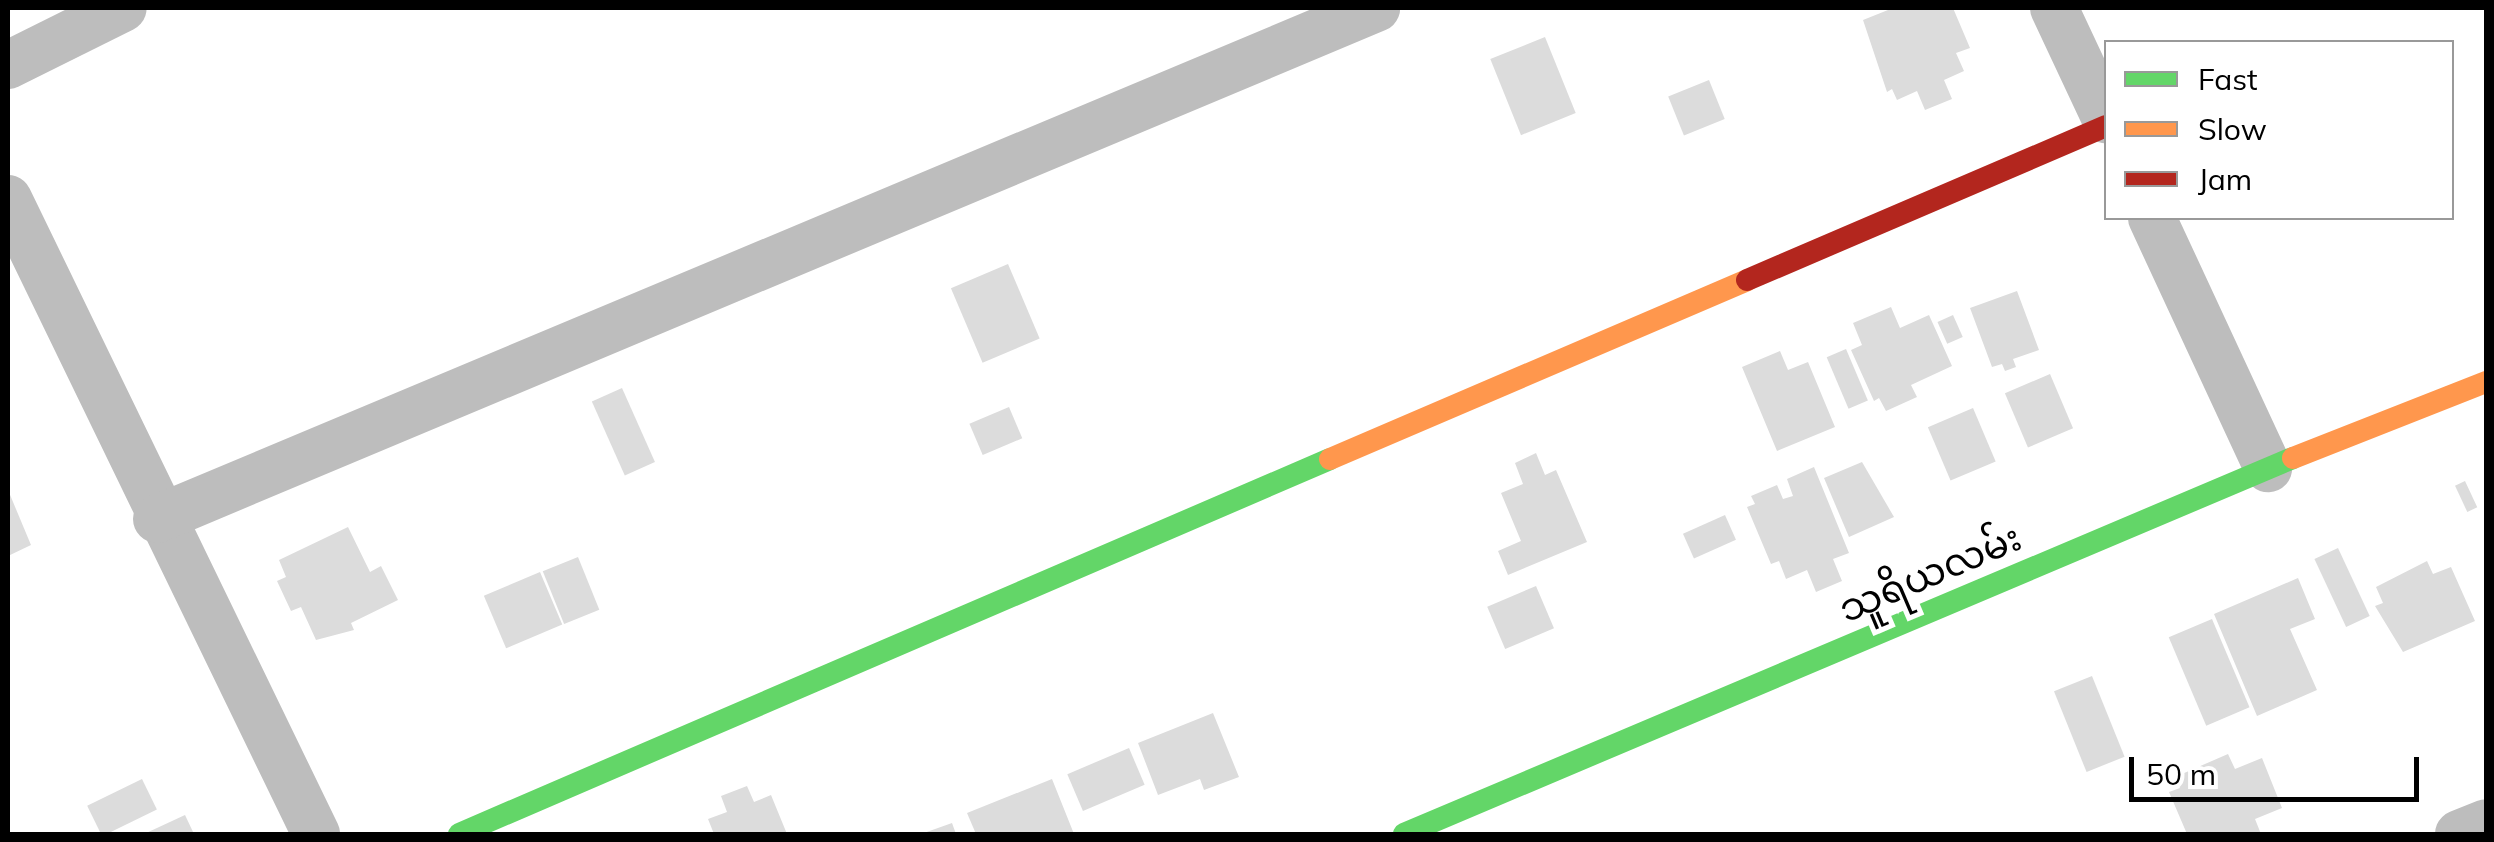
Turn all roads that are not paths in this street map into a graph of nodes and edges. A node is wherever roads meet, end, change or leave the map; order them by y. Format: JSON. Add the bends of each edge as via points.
{"nodes":[{"id":1,"x":122,"y":8,"type":"edge"},
{"id":2,"x":1376,"y":8,"type":"edge"},
{"id":3,"x":2054,"y":8,"type":"edge"},
{"id":4,"x":8,"y":65,"type":"edge"},
{"id":5,"x":2104,"y":118,"type":"edge"},
{"id":6,"x":2104,"y":123,"type":"edge"},
{"id":7,"x":8,"y":200,"type":"edge"},
{"id":8,"x":2153,"y":220,"type":"edge"},
{"id":9,"x":2486,"y":382,"type":"edge"},
{"id":10,"x":2268,"y":468,"type":"junction"},
{"id":11,"x":157,"y":519,"type":"junction"},
{"id":12,"x":2486,"y":823,"type":"edge"},
{"id":13,"x":316,"y":834,"type":"edge"},
{"id":14,"x":459,"y":834,"type":"edge"},
{"id":15,"x":1404,"y":834,"type":"edge"},
{"id":16,"x":2459,"y":834,"type":"edge"}],
"edges":[{"from":1,"to":4,"type":"street"},
{"from":2,"to":11,"type":"street"},
{"from":3,"to":5,"type":"street"},
{"from":6,"to":14,"type":"street"},
{"from":7,"to":11,"type":"street"},
{"from":8,"to":10,"type":"street"},
{"from":9,"to":10,"type":"street","name":"သူရိယလမ်း"},
{"from":10,"to":15,"type":"street","name":"သူရိယလမ်း"},
{"from":11,"to":13,"type":"street"},
{"from":12,"to":16,"type":"street"}]}
